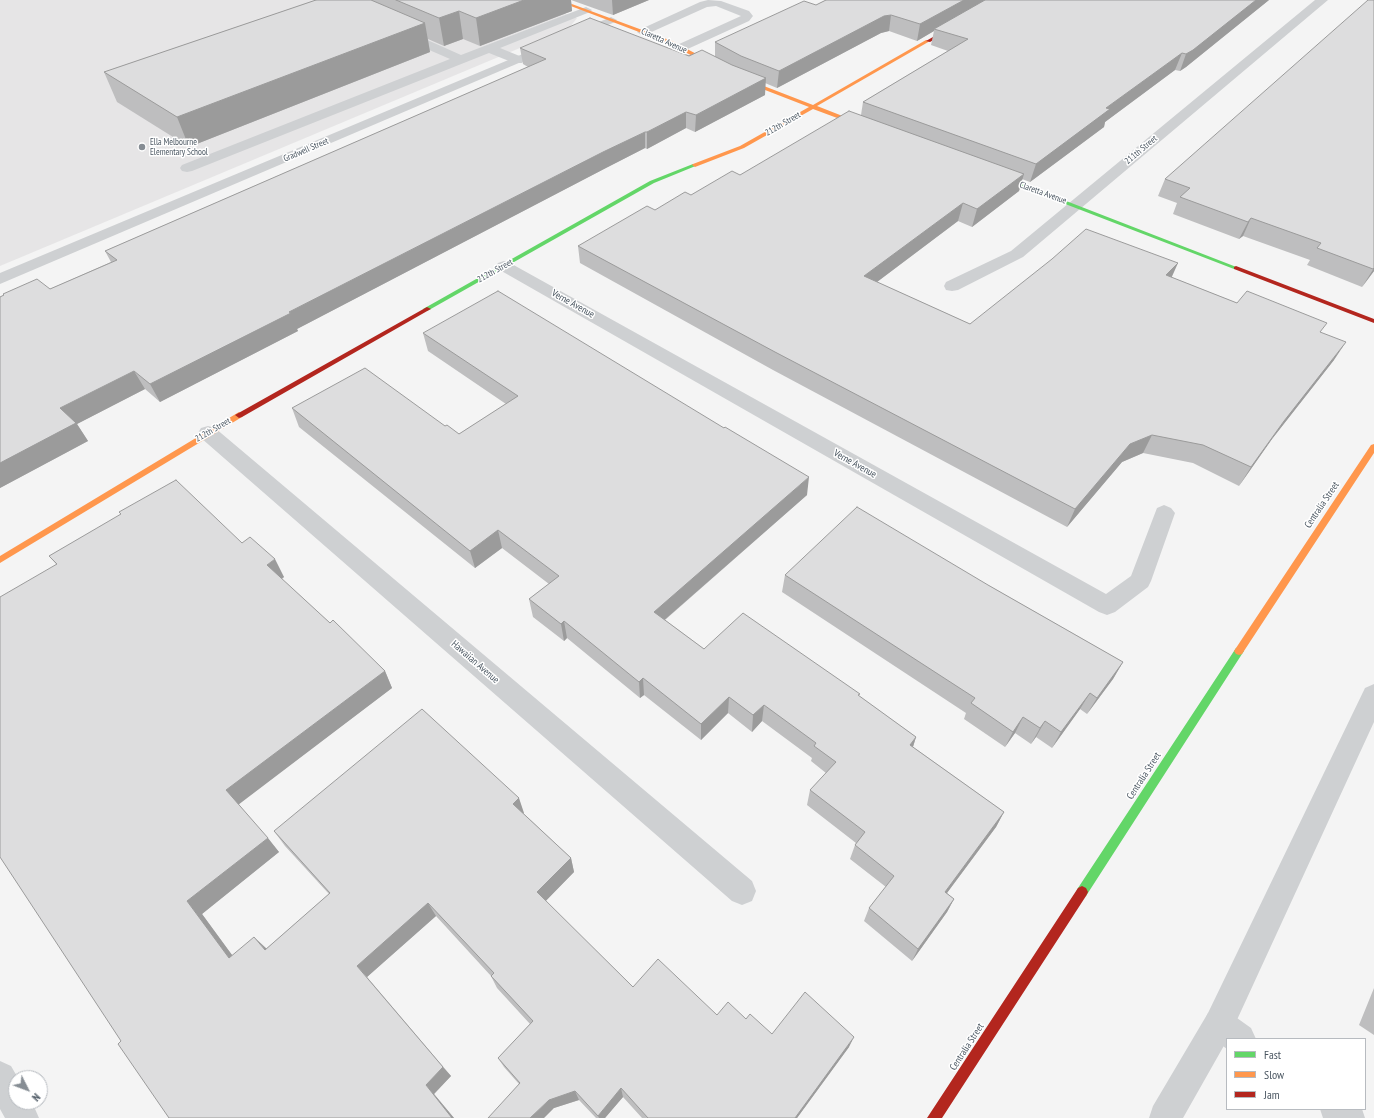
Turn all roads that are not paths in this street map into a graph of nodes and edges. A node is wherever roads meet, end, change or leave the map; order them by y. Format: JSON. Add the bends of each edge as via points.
{"nodes":[{"id":1,"x":557,"y":0,"type":"edge"},
{"id":2,"x":1000,"y":0,"type":"edge"},
{"id":3,"x":1322,"y":0,"type":"edge"},
{"id":4,"x":586,"y":10,"type":"junction"},
{"id":5,"x":611,"y":20,"type":"junction"},
{"id":6,"x":389,"y":27,"type":"edge"},
{"id":7,"x":643,"y":32,"type":"junction"},
{"id":8,"x":488,"y":48,"type":"junction"},
{"id":9,"x":681,"y":48,"type":"junction"},
{"id":10,"x":460,"y":59,"type":"junction"},
{"id":11,"x":518,"y":60,"type":"junction"},
{"id":12,"x":812,"y":108,"type":"junction"},
{"id":13,"x":878,"y":132,"type":"edge"},
{"id":14,"x":187,"y":168,"type":"dead end"},
{"id":15,"x":980,"y":170,"type":"edge"},
{"id":16,"x":1075,"y":205,"type":"junction"},
{"id":17,"x":504,"y":266,"type":"junction"},
{"id":18,"x":0,"y":280,"type":"edge"},
{"id":19,"x":952,"y":286,"type":"dead end"},
{"id":20,"x":1374,"y":321,"type":"edge"},
{"id":21,"x":208,"y":432,"type":"junction"},
{"id":22,"x":1374,"y":447,"type":"edge"},
{"id":23,"x":1164,"y":513,"type":"dead end"},
{"id":24,"x":0,"y":560,"type":"edge"},
{"id":25,"x":1374,"y":695,"type":"edge"},
{"id":26,"x":742,"y":891,"type":"dead end"},
{"id":27,"x":1229,"y":1031,"type":"edge"},
{"id":28,"x":0,"y":1077,"type":"edge"},
{"id":29,"x":1337,"y":1110,"type":"edge"},
{"id":30,"x":23,"y":1118,"type":"edge"},
{"id":31,"x":934,"y":1118,"type":"edge"},
{"id":32,"x":1165,"y":1118,"type":"edge"},
{"id":33,"x":1349,"y":1118,"type":"edge"}],
"edges":[{"from":1,"to":4,"type":"street","name":"Claretta Avenue"},
{"from":2,"to":12,"type":"street","name":"212th Street"},
{"from":3,"to":16,"type":"street","name":"211th Street"},
{"from":4,"to":5,"type":"street","name":"Claretta Avenue"},
{"from":4,"to":8,"type":"street"},
{"from":5,"to":7,"type":"street","name":"Claretta Avenue"},
{"from":5,"to":11,"type":"street","name":"Gradwell Street"},
{"from":6,"to":10,"type":"street"},
{"from":7,"to":9,"type":"street","name":"Claretta Avenue"},
{"from":7,"to":9,"type":"street","via":[[704,4],[717,3],[747,16]]},
{"from":8,"to":10,"type":"street"},
{"from":8,"to":11,"type":"street"},
{"from":9,"to":12,"type":"street","name":"Claretta Avenue","via":[[736,77]]},
{"from":10,"to":14,"type":"street"},
{"from":11,"to":18,"type":"street","name":"Gradwell Street"},
{"from":12,"to":13,"type":"street","name":"Claretta Avenue"},
{"from":12,"to":17,"type":"street","name":"212th Street","via":[[742,147],[652,182]]},
{"from":15,"to":16,"type":"street","name":"Claretta Avenue"},
{"from":16,"to":19,"type":"street","name":"211th Street","via":[[1017,254]]},
{"from":16,"to":20,"type":"street","name":"Claretta Avenue"},
{"from":17,"to":21,"type":"street","name":"212th Street"},
{"from":17,"to":23,"type":"street","name":"Verne Avenue","via":[[1107,606],[1140,581]]},
{"from":21,"to":24,"type":"street","name":"212th Street"},
{"from":21,"to":26,"type":"street","name":"Hawaiian Avenue"},
{"from":22,"to":31,"type":"street","name":"Centralia Street"},
{"from":25,"to":27,"type":"street"},
{"from":27,"to":32,"type":"street"},
{"from":28,"to":30,"type":"street"},
{"from":29,"to":33,"type":"street"}]}
